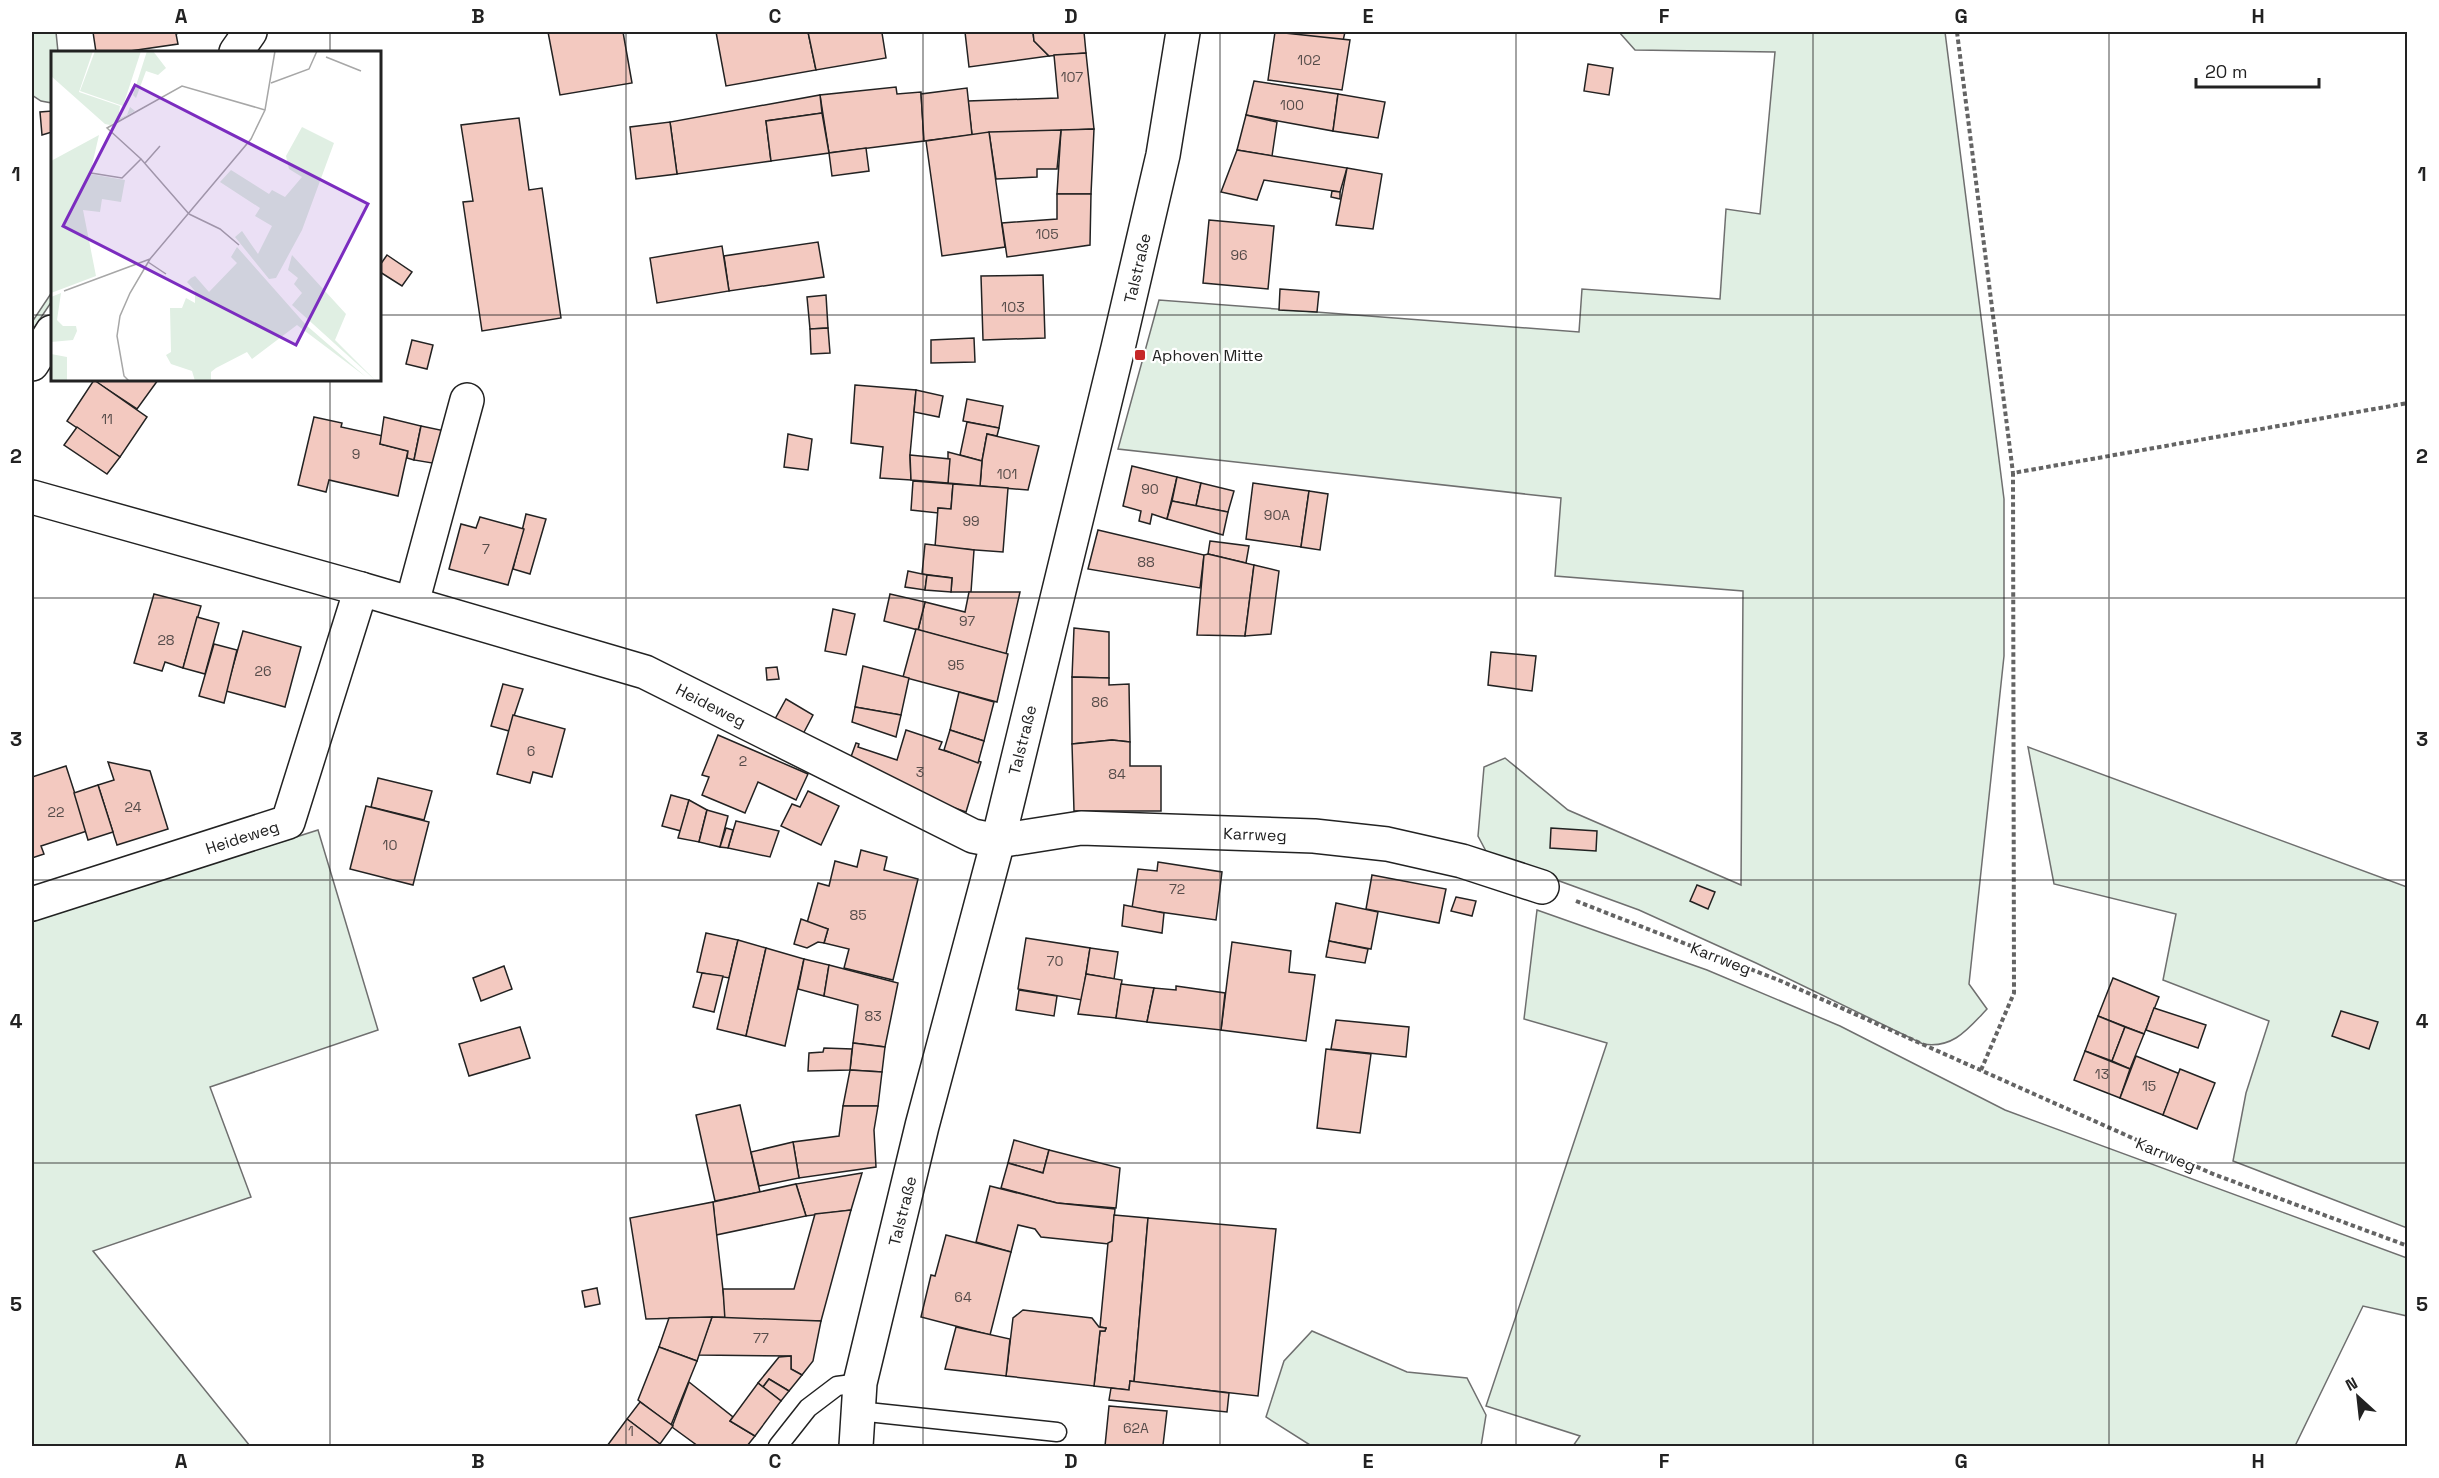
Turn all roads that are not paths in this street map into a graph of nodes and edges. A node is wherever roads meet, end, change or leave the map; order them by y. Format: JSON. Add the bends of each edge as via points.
{"nodes":[{"id":1,"x":250,"y":32,"type":"edge"},
{"id":2,"x":1183,"y":32,"type":"edge"},
{"id":3,"x":237,"y":51,"type":"edge"},
{"id":4,"x":51,"y":334,"type":"edge"},
{"id":5,"x":32,"y":364,"type":"edge"},
{"id":6,"x":467,"y":400,"type":"dead end"},
{"id":7,"x":32,"y":497,"type":"edge"},
{"id":8,"x":361,"y":589,"type":"junction"},
{"id":9,"x":412,"y":603,"type":"junction"},
{"id":10,"x":998,"y":841,"type":"junction"},
{"id":11,"x":1542,"y":887,"type":"road end"},
{"id":12,"x":32,"y":904,"type":"edge"},
{"id":13,"x":859,"y":1397,"type":"junction"},
{"id":14,"x":1057,"y":1432,"type":"dead end"},
{"id":15,"x":778,"y":1446,"type":"edge"},
{"id":16,"x":856,"y":1446,"type":"edge"}],
"edges":[{"from":1,"to":3,"type":"street"},
{"from":2,"to":10,"type":"street","name":"Talstraße","via":[[1163,156]]},
{"from":4,"to":5,"type":"street"},
{"from":6,"to":9,"type":"street"},
{"from":7,"to":8,"type":"street","name":"Heideweg"},
{"from":8,"to":9,"type":"street","name":"Heideweg"},
{"from":8,"to":12,"type":"street","name":"Heideweg","via":[[288,822]]},
{"from":9,"to":10,"type":"street","name":"Heideweg","via":[[645,672],[973,836]]},
{"from":10,"to":11,"type":"street","name":"Karrweg","via":[[1081,828],[1314,836],[1387,844],[1451,858]]},
{"from":10,"to":13,"type":"street","name":"Talstraße","via":[[922,1126]]},
{"from":13,"to":14,"type":"lane"},
{"from":13,"to":15,"type":"lane","via":[[837,1386],[808,1408]]},
{"from":13,"to":16,"type":"street","name":"Talstraße"}]}
